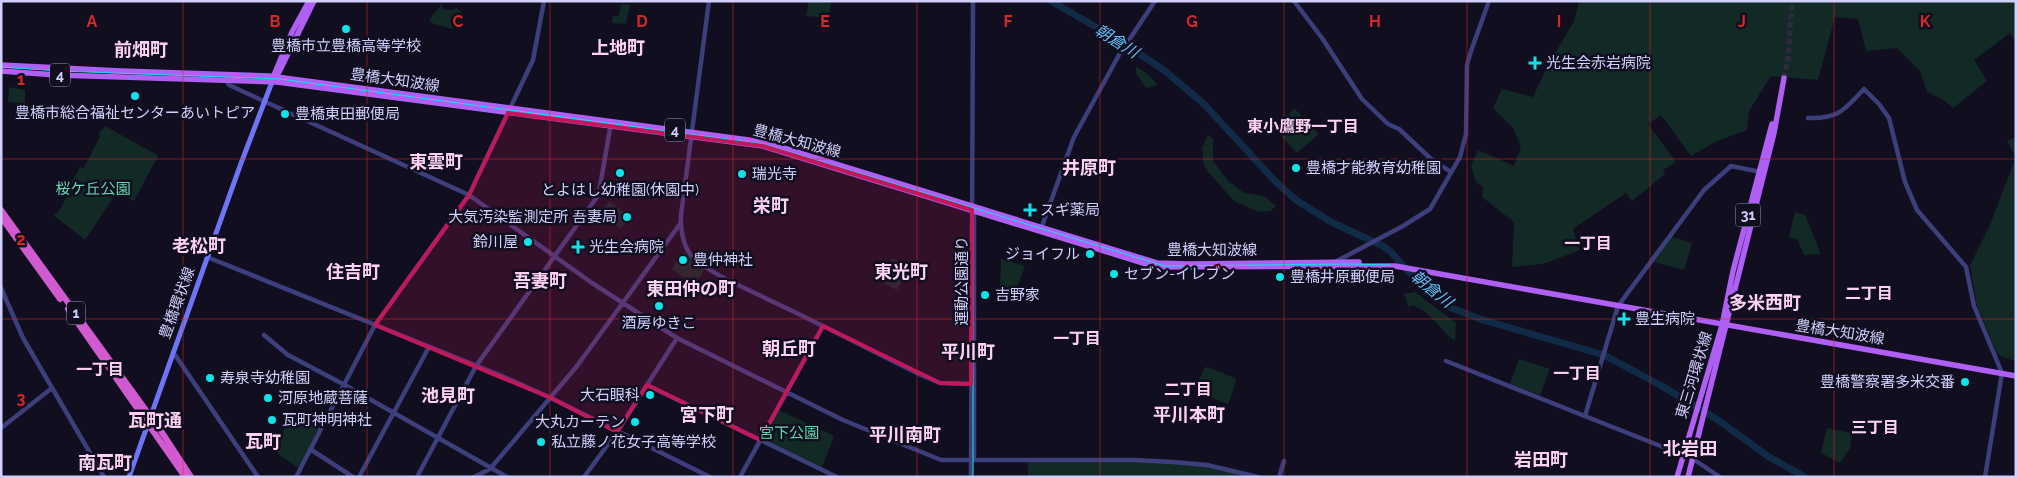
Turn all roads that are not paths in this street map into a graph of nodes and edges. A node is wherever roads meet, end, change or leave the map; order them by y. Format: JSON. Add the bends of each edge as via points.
{"nodes":[{"id":1,"x":308,"y":1,"type":"edge"},
{"id":2,"x":314,"y":1,"type":"edge"},
{"id":3,"x":544,"y":1,"type":"edge"},
{"id":4,"x":709,"y":1,"type":"edge"},
{"id":5,"x":973,"y":1,"type":"edge"},
{"id":6,"x":1155,"y":1,"type":"edge"},
{"id":7,"x":1294,"y":1,"type":"edge"},
{"id":8,"x":1489,"y":1,"type":"edge"},
{"id":9,"x":1,"y":65,"type":"edge"},
{"id":10,"x":1,"y":71,"type":"edge"},
{"id":11,"x":1784,"y":78,"type":"tunnel mouth"},
{"id":12,"x":226,"y":80,"type":"junction"},
{"id":13,"x":273,"y":80,"type":"junction"},
{"id":14,"x":264,"y":101,"type":"junction"},
{"id":15,"x":510,"y":111,"type":"junction"},
{"id":16,"x":1808,"y":118,"type":"dead end"},
{"id":17,"x":611,"y":124,"type":"junction"},
{"id":18,"x":692,"y":135,"type":"junction"},
{"id":19,"x":1451,"y":172,"type":"junction"},
{"id":20,"x":1762,"y":172,"type":"junction"},
{"id":21,"x":469,"y":195,"type":"junction"},
{"id":22,"x":973,"y":209,"type":"junction"},
{"id":23,"x":1,"y":210,"type":"edge"},
{"id":24,"x":1,"y":217,"type":"edge"},
{"id":25,"x":680,"y":224,"type":"junction"},
{"id":26,"x":1040,"y":229,"type":"junction"},
{"id":27,"x":555,"y":256,"type":"junction"},
{"id":28,"x":207,"y":257,"type":"junction"},
{"id":29,"x":1335,"y":262,"type":"junction"},
{"id":30,"x":1395,"y":266,"type":"junction"},
{"id":31,"x":1,"y":288,"type":"edge"},
{"id":32,"x":622,"y":304,"type":"junction"},
{"id":33,"x":1618,"y":306,"type":"junction"},
{"id":34,"x":375,"y":324,"type":"junction"},
{"id":35,"x":823,"y":326,"type":"junction"},
{"id":36,"x":1724,"y":326,"type":"junction"},
{"id":37,"x":264,"y":335,"type":"dead end"},
{"id":38,"x":677,"y":338,"type":"junction"},
{"id":39,"x":429,"y":347,"type":"junction"},
{"id":40,"x":173,"y":352,"type":"junction"},
{"id":41,"x":1446,"y":361,"type":"dead end"},
{"id":42,"x":476,"y":366,"type":"junction"},
{"id":43,"x":2002,"y":374,"type":"junction"},
{"id":44,"x":2016,"y":376,"type":"edge"},
{"id":45,"x":344,"y":384,"type":"junction"},
{"id":46,"x":971,"y":384,"type":"junction"},
{"id":47,"x":647,"y":385,"type":"junction"},
{"id":48,"x":52,"y":388,"type":"junction"},
{"id":49,"x":787,"y":392,"type":"junction"},
{"id":50,"x":550,"y":398,"type":"junction"},
{"id":51,"x":394,"y":413,"type":"junction"},
{"id":52,"x":1585,"y":416,"type":"junction"},
{"id":53,"x":149,"y":420,"type":"junction"},
{"id":54,"x":1,"y":428,"type":"edge"},
{"id":55,"x":617,"y":432,"type":"junction"},
{"id":56,"x":438,"y":438,"type":"junction"},
{"id":57,"x":760,"y":440,"type":"junction"},
{"id":58,"x":310,"y":450,"type":"junction"},
{"id":59,"x":1683,"y":455,"type":"junction"},
{"id":60,"x":1693,"y":459,"type":"junction"},
{"id":61,"x":973,"y":460,"type":"junction"},
{"id":62,"x":1284,"y":462,"type":"dead end"},
{"id":63,"x":491,"y":468,"type":"junction"},
{"id":64,"x":104,"y":477,"type":"edge"},
{"id":65,"x":129,"y":477,"type":"edge"},
{"id":66,"x":185,"y":477,"type":"edge"},
{"id":67,"x":191,"y":477,"type":"edge"},
{"id":68,"x":258,"y":477,"type":"edge"},
{"id":69,"x":296,"y":477,"type":"edge"},
{"id":70,"x":353,"y":477,"type":"edge"},
{"id":71,"x":359,"y":477,"type":"edge"},
{"id":72,"x":417,"y":477,"type":"edge"},
{"id":73,"x":474,"y":477,"type":"edge"},
{"id":74,"x":507,"y":477,"type":"edge"},
{"id":75,"x":584,"y":477,"type":"edge"},
{"id":76,"x":710,"y":477,"type":"edge"},
{"id":77,"x":740,"y":477,"type":"edge"},
{"id":78,"x":838,"y":477,"type":"edge"},
{"id":79,"x":973,"y":477,"type":"edge"},
{"id":80,"x":1258,"y":477,"type":"edge"},
{"id":81,"x":1279,"y":477,"type":"edge"},
{"id":82,"x":1677,"y":477,"type":"edge"},
{"id":83,"x":1688,"y":477,"type":"edge"},
{"id":84,"x":1720,"y":477,"type":"edge"},
{"id":85,"x":1985,"y":477,"type":"edge"}],
"edges":[{"from":1,"to":13,"type":"main road"},
{"from":2,"to":13,"type":"main road"},
{"from":3,"to":15,"type":"street","via":[[533,60]]},
{"from":4,"to":18,"type":"street"},
{"from":5,"to":22,"type":"street","name":"運動公園通り"},
{"from":6,"to":26,"type":"street","via":[[1120,53],[1074,137]]},
{"from":7,"to":19,"type":"street","via":[[1362,99],[1388,124],[1399,129],[1430,158]]},
{"from":8,"to":19,"type":"street","via":[[1469,58],[1466,134],[1460,157]]},
{"from":9,"to":13,"type":"main road","name":"豊橋大知波線","number":"4"},
{"from":10,"to":12,"type":"main road","name":"豊橋大知波線","number":"4"},
{"from":11,"to":20,"type":"main road","name":"東三河環状線","number":"31"},
{"from":12,"to":13,"type":"main road","name":"豊橋大知波線","number":"4"},
{"from":12,"to":14,"type":"street"},
{"from":13,"to":14,"type":"main road","name":"豊橋環状線"},
{"from":13,"to":15,"type":"main road","name":"豊橋大知波線","number":"4"},
{"from":14,"to":21,"type":"street"},
{"from":14,"to":28,"type":"main road","name":"豊橋環状線"},
{"from":15,"to":17,"type":"main road","name":"豊橋大知波線","number":"4"},
{"from":15,"to":21,"type":"street"},
{"from":16,"to":43,"type":"street","via":[[1826,118],[1841,113],[1864,89],[1885,111],[1905,182],[1917,210],[1966,267],[1974,306]]},
{"from":17,"to":18,"type":"main road","name":"豊橋大知波線","number":"4"},
{"from":17,"to":27,"type":"street","via":[[599,192]]},
{"from":18,"to":22,"type":"main road","name":"豊橋大知波線","number":"4","via":[[773,144]]},
{"from":18,"to":25,"type":"street"},
{"from":19,"to":29,"type":"street","via":[[1430,209]]},
{"from":20,"to":33,"type":"street","via":[[1731,166],[1704,190]]},
{"from":20,"to":36,"type":"main road","name":"東三河環状線","number":"31","via":[[1733,271]]},
{"from":21,"to":27,"type":"street"},
{"from":21,"to":34,"type":"street"},
{"from":22,"to":26,"type":"main road","name":"豊橋大知波線","number":"4"},
{"from":22,"to":46,"type":"street","name":"運動公園通り"},
{"from":22,"to":61,"type":"street","name":"運動公園通り"},
{"from":23,"to":53,"type":"highway","number":"1"},
{"from":24,"to":53,"type":"highway","number":"1"},
{"from":25,"to":32,"type":"street"},
{"from":25,"to":35,"type":"street","via":[[690,254],[708,268]]},
{"from":26,"to":29,"type":"main road","name":"豊橋大知波線","number":"4","via":[[1165,264]]},
{"from":26,"to":30,"type":"main road","name":"豊橋大知波線","number":"4","via":[[1165,268]]},
{"from":27,"to":32,"type":"street"},
{"from":27,"to":42,"type":"street"},
{"from":28,"to":34,"type":"street"},
{"from":28,"to":40,"type":"main road","name":"豊橋環状線"},
{"from":29,"to":30,"type":"main road","name":"豊橋大知波線","number":"4","via":[[1388,263]]},
{"from":30,"to":33,"type":"main road","name":"豊橋大知波線","number":"4"},
{"from":31,"to":48,"type":"street","via":[[23,338]]},
{"from":32,"to":38,"type":"street"},
{"from":32,"to":50,"type":"street"},
{"from":33,"to":36,"type":"main road","name":"豊橋大知波線","number":"4"},
{"from":33,"to":52,"type":"street"},
{"from":34,"to":39,"type":"street"},
{"from":34,"to":45,"type":"street"},
{"from":35,"to":46,"type":"street","via":[[940,383]]},
{"from":35,"to":49,"type":"street"},
{"from":36,"to":43,"type":"main road","name":"豊橋大知波線","number":"4"},
{"from":36,"to":59,"type":"main road","name":"東三河環状線","number":"31"},
{"from":36,"to":60,"type":"main road","name":"東三河環状線","number":"31"},
{"from":37,"to":45,"type":"street","via":[[288,355]]},
{"from":38,"to":47,"type":"street"},
{"from":38,"to":49,"type":"street"},
{"from":39,"to":42,"type":"street"},
{"from":39,"to":51,"type":"street"},
{"from":40,"to":53,"type":"main road","name":"豊橋環状線"},
{"from":40,"to":68,"type":"street"},
{"from":41,"to":52,"type":"street"},
{"from":42,"to":50,"type":"street"},
{"from":42,"to":56,"type":"street"},
{"from":43,"to":44,"type":"main road","name":"豊橋大知波線","number":"4"},
{"from":43,"to":85,"type":"street"},
{"from":45,"to":51,"type":"street"},
{"from":45,"to":58,"type":"street"},
{"from":46,"to":61,"type":"street","name":"運動公園通り"},
{"from":47,"to":55,"type":"street"},
{"from":47,"to":57,"type":"street"},
{"from":48,"to":54,"type":"street"},
{"from":48,"to":64,"type":"street"},
{"from":49,"to":57,"type":"street"},
{"from":49,"to":61,"type":"street","via":[[843,420],[940,460]]},
{"from":50,"to":55,"type":"street"},
{"from":50,"to":63,"type":"street"},
{"from":51,"to":56,"type":"street"},
{"from":51,"to":71,"type":"street"},
{"from":52,"to":59,"type":"street"},
{"from":53,"to":65,"type":"main road","name":"豊橋環状線"},
{"from":53,"to":66,"type":"highway","number":"1"},
{"from":53,"to":67,"type":"highway","number":"1"},
{"from":55,"to":75,"type":"street"},
{"from":55,"to":76,"type":"street"},
{"from":56,"to":63,"type":"street"},
{"from":56,"to":72,"type":"street"},
{"from":57,"to":77,"type":"street"},
{"from":57,"to":78,"type":"street"},
{"from":58,"to":69,"type":"street"},
{"from":58,"to":70,"type":"street"},
{"from":59,"to":82,"type":"main road","name":"東三河環状線","number":"31"},
{"from":60,"to":83,"type":"main road","name":"東三河環状線","number":"31"},
{"from":60,"to":84,"type":"street"},
{"from":61,"to":79,"type":"street","name":"運動公園通り"},
{"from":61,"to":80,"type":"street","via":[[1174,462]]},
{"from":62,"to":81,"type":"street"},
{"from":63,"to":73,"type":"street"},
{"from":63,"to":74,"type":"street"}]}
